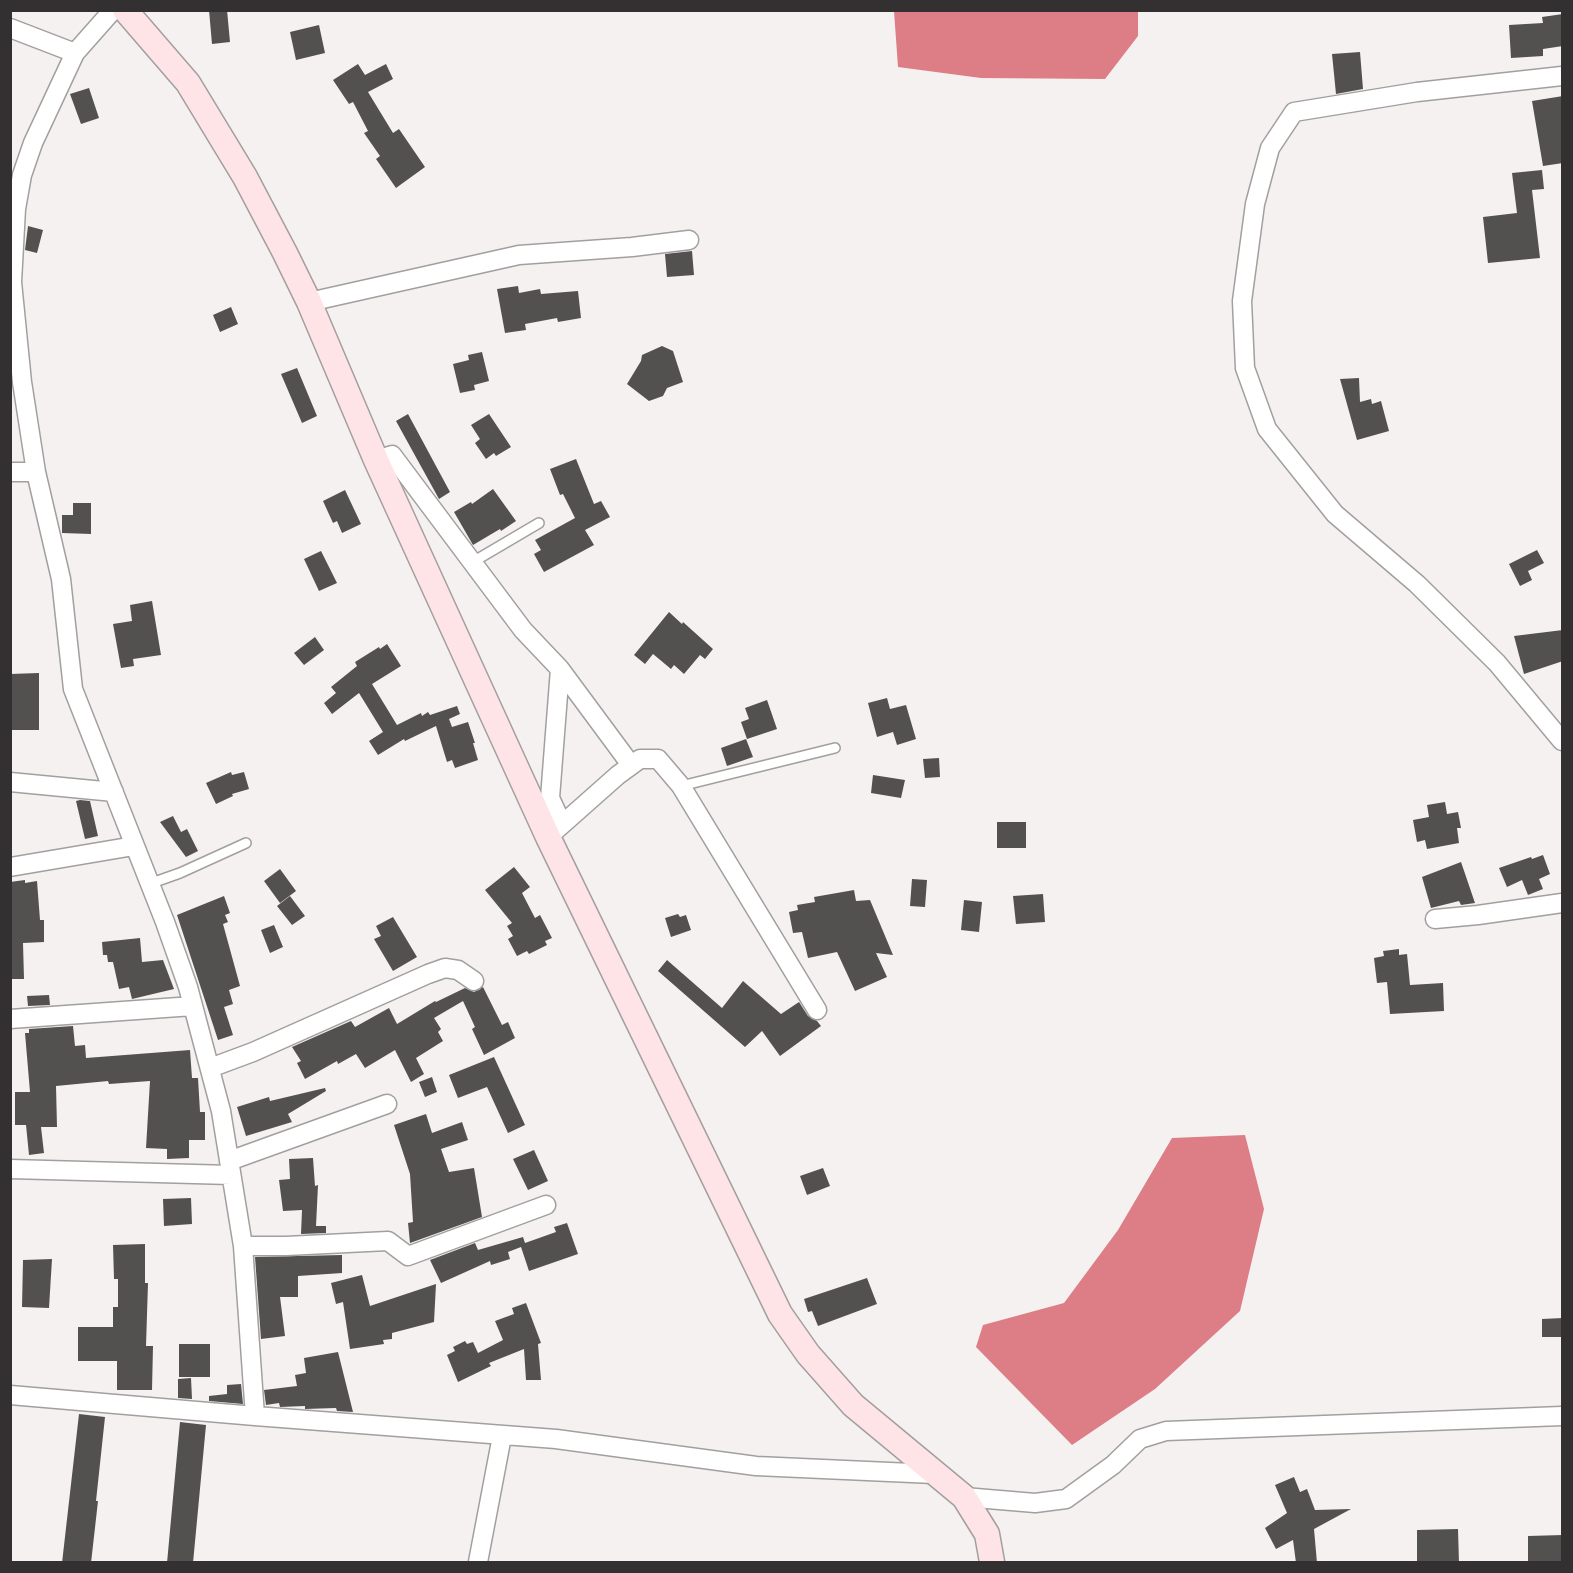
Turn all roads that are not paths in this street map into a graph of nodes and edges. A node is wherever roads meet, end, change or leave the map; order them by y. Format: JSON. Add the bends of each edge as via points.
{"nodes":[{"id":1,"x":112,"y":10,"type":"edge"},
{"id":2,"x":125,"y":10,"type":"edge"},
{"id":3,"x":10,"y":28,"type":"edge"},
{"id":4,"x":75,"y":53,"type":"junction"},
{"id":5,"x":1563,"y":76,"type":"edge"},
{"id":6,"x":689,"y":240,"type":"dead end"},
{"id":7,"x":309,"y":302,"type":"junction"},
{"id":8,"x":376,"y":460,"type":"junction"},
{"id":9,"x":10,"y":472,"type":"edge"},
{"id":10,"x":36,"y":472,"type":"junction"},
{"id":11,"x":539,"y":523,"type":"dead end"},
{"id":12,"x":471,"y":562,"type":"junction"},
{"id":13,"x":560,"y":669,"type":"junction"},
{"id":14,"x":1563,"y":741,"type":"edge"},
{"id":15,"x":835,"y":748,"type":"dead end"},
{"id":16,"x":631,"y":765,"type":"junction"},
{"id":17,"x":10,"y":782,"type":"edge"},
{"id":18,"x":681,"y":786,"type":"junction"},
{"id":19,"x":114,"y":792,"type":"junction"},
{"id":20,"x":555,"y":830,"type":"junction"},
{"id":21,"x":246,"y":843,"type":"dead end"},
{"id":22,"x":134,"y":846,"type":"junction"},
{"id":23,"x":10,"y":867,"type":"edge"},
{"id":24,"x":149,"y":884,"type":"junction"},
{"id":25,"x":1563,"y":903,"type":"edge"},
{"id":26,"x":1435,"y":919,"type":"dead end"},
{"id":27,"x":474,"y":981,"type":"dead end"},
{"id":28,"x":194,"y":1006,"type":"junction"},
{"id":29,"x":816,"y":1010,"type":"dead end"},
{"id":30,"x":10,"y":1019,"type":"edge"},
{"id":31,"x":210,"y":1068,"type":"junction"},
{"id":32,"x":387,"y":1104,"type":"dead end"},
{"id":33,"x":230,"y":1168,"type":"junction"},
{"id":34,"x":10,"y":1169,"type":"edge"},
{"id":35,"x":546,"y":1205,"type":"dead end"},
{"id":36,"x":243,"y":1246,"type":"junction"},
{"id":37,"x":10,"y":1395,"type":"edge"},
{"id":38,"x":255,"y":1416,"type":"junction"},
{"id":39,"x":1563,"y":1416,"type":"edge"},
{"id":40,"x":502,"y":1436,"type":"junction"},
{"id":41,"x":934,"y":1474,"type":"junction"},
{"id":42,"x":964,"y":1497,"type":"junction"},
{"id":43,"x":478,"y":1563,"type":"edge"},
{"id":44,"x":992,"y":1563,"type":"edge"}],
"edges":[{"from":1,"to":4,"type":"street"},
{"from":2,"to":7,"type":"street","via":[[188,82],[245,177]]},
{"from":3,"to":4,"type":"street"},
{"from":4,"to":10,"type":"street","via":[[33,143],[16,209],[12,282]]},
{"from":5,"to":14,"type":"street","via":[[1417,92],[1294,112],[1270,148],[1255,204],[1242,301],[1245,368],[1267,429],[1335,514],[1417,584],[1497,663]]},
{"from":6,"to":7,"type":"street","via":[[519,255]]},
{"from":7,"to":8,"type":"street"},
{"from":8,"to":12,"type":"street","via":[[392,456]]},
{"from":8,"to":20,"type":"street"},
{"from":9,"to":10,"type":"street"},
{"from":10,"to":19,"type":"street","via":[[61,579],[73,689]]},
{"from":11,"to":12,"type":"lane"},
{"from":12,"to":13,"type":"street","via":[[523,630]]},
{"from":13,"to":16,"type":"street"},
{"from":13,"to":20,"type":"street","via":[[550,798]]},
{"from":15,"to":18,"type":"lane"},
{"from":16,"to":18,"type":"street","via":[[640,759],[658,759]]},
{"from":16,"to":20,"type":"street"},
{"from":17,"to":19,"type":"street"},
{"from":18,"to":29,"type":"street"},
{"from":19,"to":22,"type":"street"},
{"from":20,"to":41,"type":"street","via":[[780,1314],[854,1405]]},
{"from":21,"to":24,"type":"lane"},
{"from":22,"to":23,"type":"street"},
{"from":22,"to":24,"type":"street"},
{"from":24,"to":28,"type":"street"},
{"from":25,"to":26,"type":"street"},
{"from":27,"to":31,"type":"street","via":[[458,970],[445,968]]},
{"from":28,"to":30,"type":"street"},
{"from":28,"to":31,"type":"street"},
{"from":31,"to":33,"type":"street"},
{"from":32,"to":33,"type":"street"},
{"from":33,"to":34,"type":"street"},
{"from":33,"to":36,"type":"street"},
{"from":35,"to":36,"type":"street","via":[[408,1256],[388,1241]]},
{"from":36,"to":38,"type":"street"},
{"from":37,"to":38,"type":"street"},
{"from":38,"to":40,"type":"street"},
{"from":39,"to":42,"type":"street","via":[[1166,1431],[1140,1439],[1113,1465],[1066,1499],[1035,1503]]},
{"from":40,"to":41,"type":"street","via":[[556,1439],[756,1466]]},
{"from":40,"to":43,"type":"street"},
{"from":41,"to":42,"type":"street"},
{"from":42,"to":44,"type":"street","via":[[987,1534]]}]}
